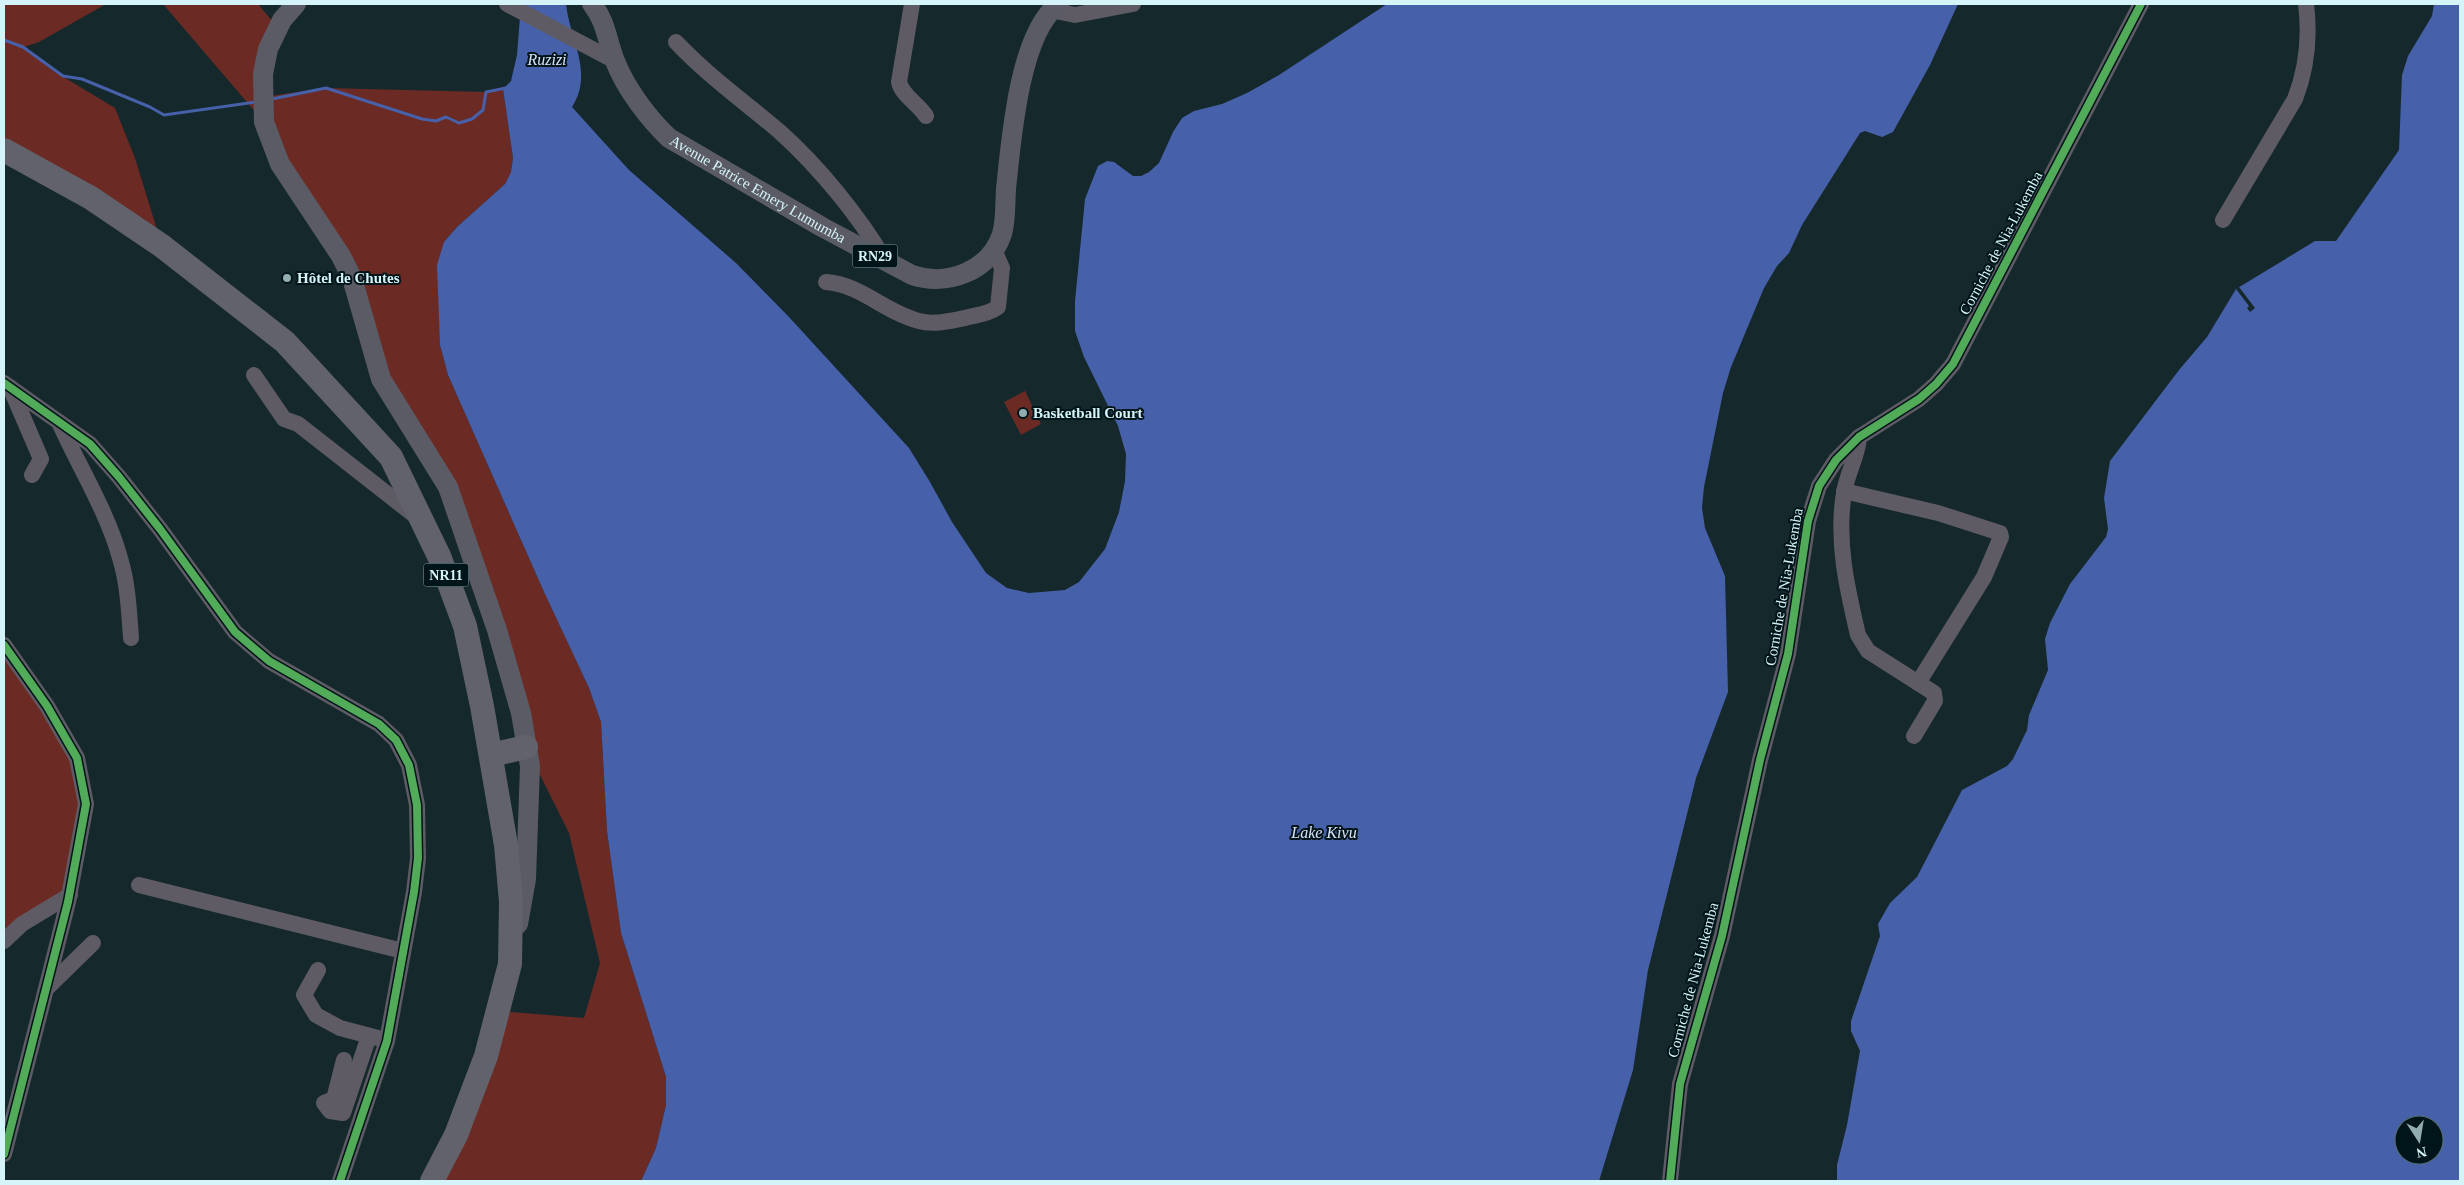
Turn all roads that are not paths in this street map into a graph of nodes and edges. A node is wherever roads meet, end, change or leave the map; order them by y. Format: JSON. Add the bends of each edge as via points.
{"nodes":[{"id":1,"x":296,"y":4,"type":"edge"},
{"id":2,"x":507,"y":4,"type":"edge"},
{"id":3,"x":592,"y":4,"type":"edge"},
{"id":4,"x":912,"y":4,"type":"edge"},
{"id":5,"x":1133,"y":4,"type":"edge"},
{"id":6,"x":2141,"y":4,"type":"edge"},
{"id":7,"x":2306,"y":4,"type":"edge"},
{"id":8,"x":1055,"y":7,"type":"edge"},
{"id":9,"x":676,"y":42,"type":"dead end"},
{"id":10,"x":615,"y":61,"type":"junction"},
{"id":11,"x":926,"y":116,"type":"dead end"},
{"id":12,"x":4,"y":150,"type":"edge"},
{"id":13,"x":2223,"y":220,"type":"dead end"},
{"id":14,"x":994,"y":250,"type":"junction"},
{"id":15,"x":886,"y":262,"type":"junction"},
{"id":16,"x":826,"y":282,"type":"dead end"},
{"id":17,"x":254,"y":374,"type":"dead end"},
{"id":18,"x":7,"y":385,"type":"edge"},
{"id":19,"x":58,"y":420,"type":"junction"},
{"id":20,"x":1859,"y":437,"type":"junction"},
{"id":21,"x":32,"y":475,"type":"dead end"},
{"id":22,"x":1844,"y":491,"type":"junction"},
{"id":23,"x":424,"y":522,"type":"junction"},
{"id":24,"x":131,"y":638,"type":"dead end"},
{"id":25,"x":4,"y":645,"type":"edge"},
{"id":26,"x":1918,"y":683,"type":"junction"},
{"id":27,"x":1914,"y":736,"type":"dead end"},
{"id":28,"x":526,"y":747,"type":"junction"},
{"id":29,"x":491,"y":754,"type":"junction"},
{"id":30,"x":139,"y":885,"type":"dead end"},
{"id":31,"x":70,"y":894,"type":"junction"},
{"id":32,"x":4,"y":941,"type":"edge"},
{"id":33,"x":93,"y":943,"type":"dead end"},
{"id":34,"x":403,"y":951,"type":"junction"},
{"id":35,"x":510,"y":964,"type":"junction"},
{"id":36,"x":318,"y":970,"type":"dead end"},
{"id":37,"x":47,"y":988,"type":"junction"},
{"id":38,"x":369,"y":1036,"type":"junction"},
{"id":39,"x":387,"y":1041,"type":"junction"},
{"id":40,"x":344,"y":1060,"type":"dead end"},
{"id":41,"x":4,"y":1154,"type":"edge"},
{"id":42,"x":340,"y":1181,"type":"edge"},
{"id":43,"x":432,"y":1181,"type":"edge"},
{"id":44,"x":1670,"y":1181,"type":"edge"}],
"edges":[{"from":1,"to":28,"type":"main road","via":[[282,20],[268,48],[263,74],[264,122],[280,164],[352,278],[381,379],[448,486],[498,630],[521,713]]},
{"from":2,"to":10,"type":"street"},
{"from":3,"to":10,"type":"main road","name":"Avenue Patrice Emery Lumumba","number":"RN29","via":[[609,37]]},
{"from":4,"to":11,"type":"street","via":[[899,82],[902,91],[920,105]]},
{"from":5,"to":8,"type":"street","via":[[1075,15]]},
{"from":6,"to":20,"type":"street","name":"Corniche de Nia-Lukemba","via":[[1953,364],[1919,399]]},
{"from":7,"to":13,"type":"street","via":[[2307,50],[2300,86],[2252,175]]},
{"from":8,"to":14,"type":"main road","name":"Avenue Patrice Emery Lumumba","number":"RN29","via":[[1037,35],[1023,76],[1013,129],[1002,233]]},
{"from":9,"to":15,"type":"street","via":[[701,69],[781,133],[870,234]]},
{"from":10,"to":15,"type":"main road","name":"Avenue Patrice Emery Lumumba","number":"RN29","via":[[654,124],[669,138]]},
{"from":12,"to":23,"type":"highway","number":"NR11","via":[[91,198],[162,246],[285,342],[391,457]]},
{"from":14,"to":15,"type":"main road","name":"Avenue Patrice Emery Lumumba","number":"RN29","via":[[973,270],[942,280],[925,280]]},
{"from":14,"to":16,"type":"street","via":[[1002,268],[998,307],[963,318],[917,321],[843,285]]},
{"from":17,"to":23,"type":"street","via":[[284,419],[305,430]]},
{"from":18,"to":19,"type":"street"},
{"from":18,"to":21,"type":"street","via":[[41,459]]},
{"from":19,"to":24,"type":"street","via":[[101,508],[120,558],[128,592]]},
{"from":19,"to":34,"type":"street","via":[[90,444],[119,477],[235,632],[268,661],[379,724],[396,740],[409,765],[417,805],[418,858]]},
{"from":20,"to":22,"type":"street","via":[[1858,451],[1849,469]]},
{"from":20,"to":44,"type":"street","name":"Corniche de Nia-Lukemba","via":[[1836,460],[1818,486],[1808,520],[1788,654],[1760,760],[1722,936],[1680,1084]]},
{"from":22,"to":26,"type":"street","via":[[1840,522],[1842,554],[1858,635],[1868,651]]},
{"from":22,"to":26,"type":"street","via":[[2000,532],[2001,537],[1984,577]]},
{"from":23,"to":29,"type":"highway","number":"NR11","via":[[465,626]]},
{"from":25,"to":31,"type":"street","via":[[47,706],[77,758],[86,804]]},
{"from":26,"to":27,"type":"street","via":[[1931,689],[1935,701]]},
{"from":28,"to":29,"type":"highway"},
{"from":28,"to":35,"type":"main road","via":[[530,766],[526,879]]},
{"from":29,"to":35,"type":"highway","number":"NR11","via":[[510,875]]},
{"from":30,"to":34,"type":"street"},
{"from":31,"to":32,"type":"street","via":[[22,924]]},
{"from":31,"to":37,"type":"street"},
{"from":33,"to":37,"type":"street"},
{"from":34,"to":39,"type":"street"},
{"from":35,"to":43,"type":"highway","number":"NR11","via":[[486,1056],[456,1136]]},
{"from":36,"to":38,"type":"street","via":[[304,995],[316,1015],[340,1028]]},
{"from":37,"to":41,"type":"street"},
{"from":38,"to":39,"type":"street"},
{"from":38,"to":40,"type":"street","via":[[343,1113],[330,1111],[324,1104],[334,1099]]},
{"from":39,"to":42,"type":"street"}]}
